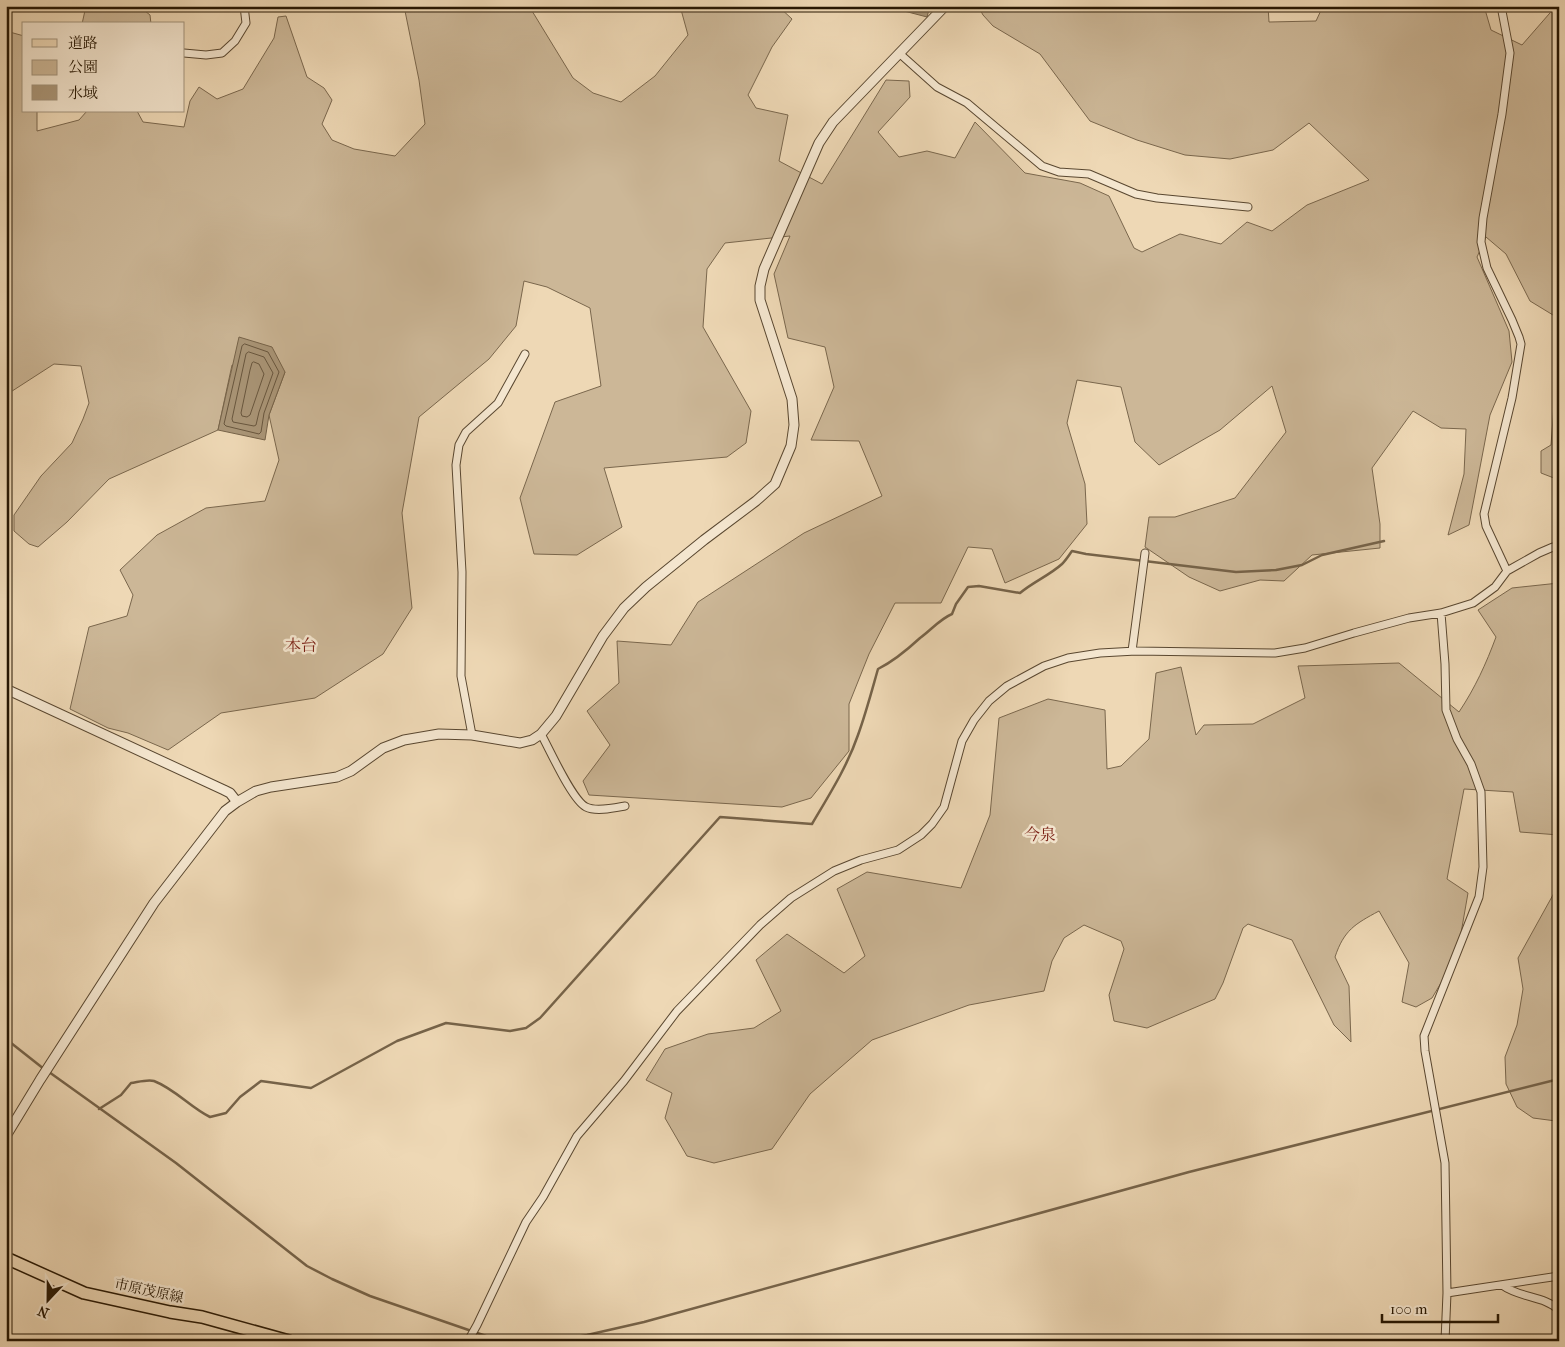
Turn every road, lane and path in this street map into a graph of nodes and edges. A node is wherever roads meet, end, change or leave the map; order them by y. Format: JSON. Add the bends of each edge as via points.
{"nodes":[{"id":1,"x":244,"y":6,"type":"edge"},
{"id":2,"x":1500,"y":6,"type":"edge"},
{"id":3,"x":940,"y":8,"type":"edge"},
{"id":4,"x":185,"y":53,"type":"edge"},
{"id":5,"x":899,"y":53,"type":"junction"},
{"id":6,"x":1248,"y":208,"type":"dead end"},
{"id":7,"x":525,"y":354,"type":"dead end"},
{"id":8,"x":1559,"y":547,"type":"edge"},
{"id":9,"x":1145,"y":554,"type":"dead end"},
{"id":10,"x":1507,"y":571,"type":"junction"},
{"id":11,"x":1441,"y":613,"type":"junction"},
{"id":12,"x":1132,"y":651,"type":"junction"},
{"id":13,"x":6,"y":689,"type":"edge"},
{"id":14,"x":541,"y":734,"type":"junction"},
{"id":15,"x":472,"y":735,"type":"junction"},
{"id":16,"x":237,"y":802,"type":"junction"},
{"id":17,"x":625,"y":806,"type":"dead end"},
{"id":18,"x":6,"y":1136,"type":"edge"},
{"id":19,"x":6,"y":1258,"type":"edge"},
{"id":20,"x":1559,"y":1276,"type":"edge"},
{"id":21,"x":1502,"y":1285,"type":"junction"},
{"id":22,"x":1447,"y":1293,"type":"junction"},
{"id":23,"x":1559,"y":1310,"type":"edge"},
{"id":24,"x":289,"y":1341,"type":"edge"},
{"id":25,"x":468,"y":1341,"type":"edge"},
{"id":26,"x":1445,"y":1341,"type":"edge"}],
"edges":[{"from":1,"to":4,"type":"street","via":[[246,23],[235,41],[222,53]]},
{"from":2,"to":10,"type":"street","via":[[1510,53],[1481,242],[1487,268],[1521,344],[1512,398],[1484,514],[1486,526]]},
{"from":3,"to":5,"type":"street"},
{"from":5,"to":6,"type":"street","via":[[937,87],[967,104],[1052,171],[1089,174],[1136,194],[1157,198]]},
{"from":5,"to":14,"type":"street","via":[[832,122],[819,143],[764,269],[760,300],[792,399],[794,425],[792,446],[775,484],[624,608],[603,636],[556,716]]},
{"from":7,"to":15,"type":"street","via":[[498,403],[466,432],[459,445],[456,465],[462,572],[461,676]]},
{"from":8,"to":10,"type":"street","via":[[1538,553]]},
{"from":9,"to":12,"type":"street"},
{"from":10,"to":11,"type":"street","via":[[1495,587],[1473,603]]},
{"from":11,"to":12,"type":"street","via":[[1408,618],[1305,648],[1275,653]]},
{"from":11,"to":22,"type":"street","via":[[1446,710],[1481,792],[1483,867],[1480,897],[1424,1036],[1445,1163]]},
{"from":12,"to":25,"type":"street","via":[[1068,658],[1030,672],[1007,686],[974,720],[962,741],[944,807],[921,835],[898,850],[834,871],[791,898],[760,924],[703,983],[578,1136],[526,1222]]},
{"from":13,"to":16,"type":"street","via":[[224,790]]},
{"from":14,"to":15,"type":"street","via":[[520,743]]},
{"from":14,"to":17,"type":"street","via":[[576,799],[587,808]]},
{"from":15,"to":16,"type":"street","via":[[439,734],[404,740],[383,748],[337,777],[272,787]]},
{"from":16,"to":18,"type":"street","via":[[225,811],[166,886]]},
{"from":19,"to":24,"type":"main road","name":"市原茂原線","via":[[84,1292],[202,1317]]},
{"from":20,"to":21,"type":"street"},
{"from":21,"to":22,"type":"street"},
{"from":21,"to":23,"type":"street"},
{"from":22,"to":26,"type":"street"}]}
